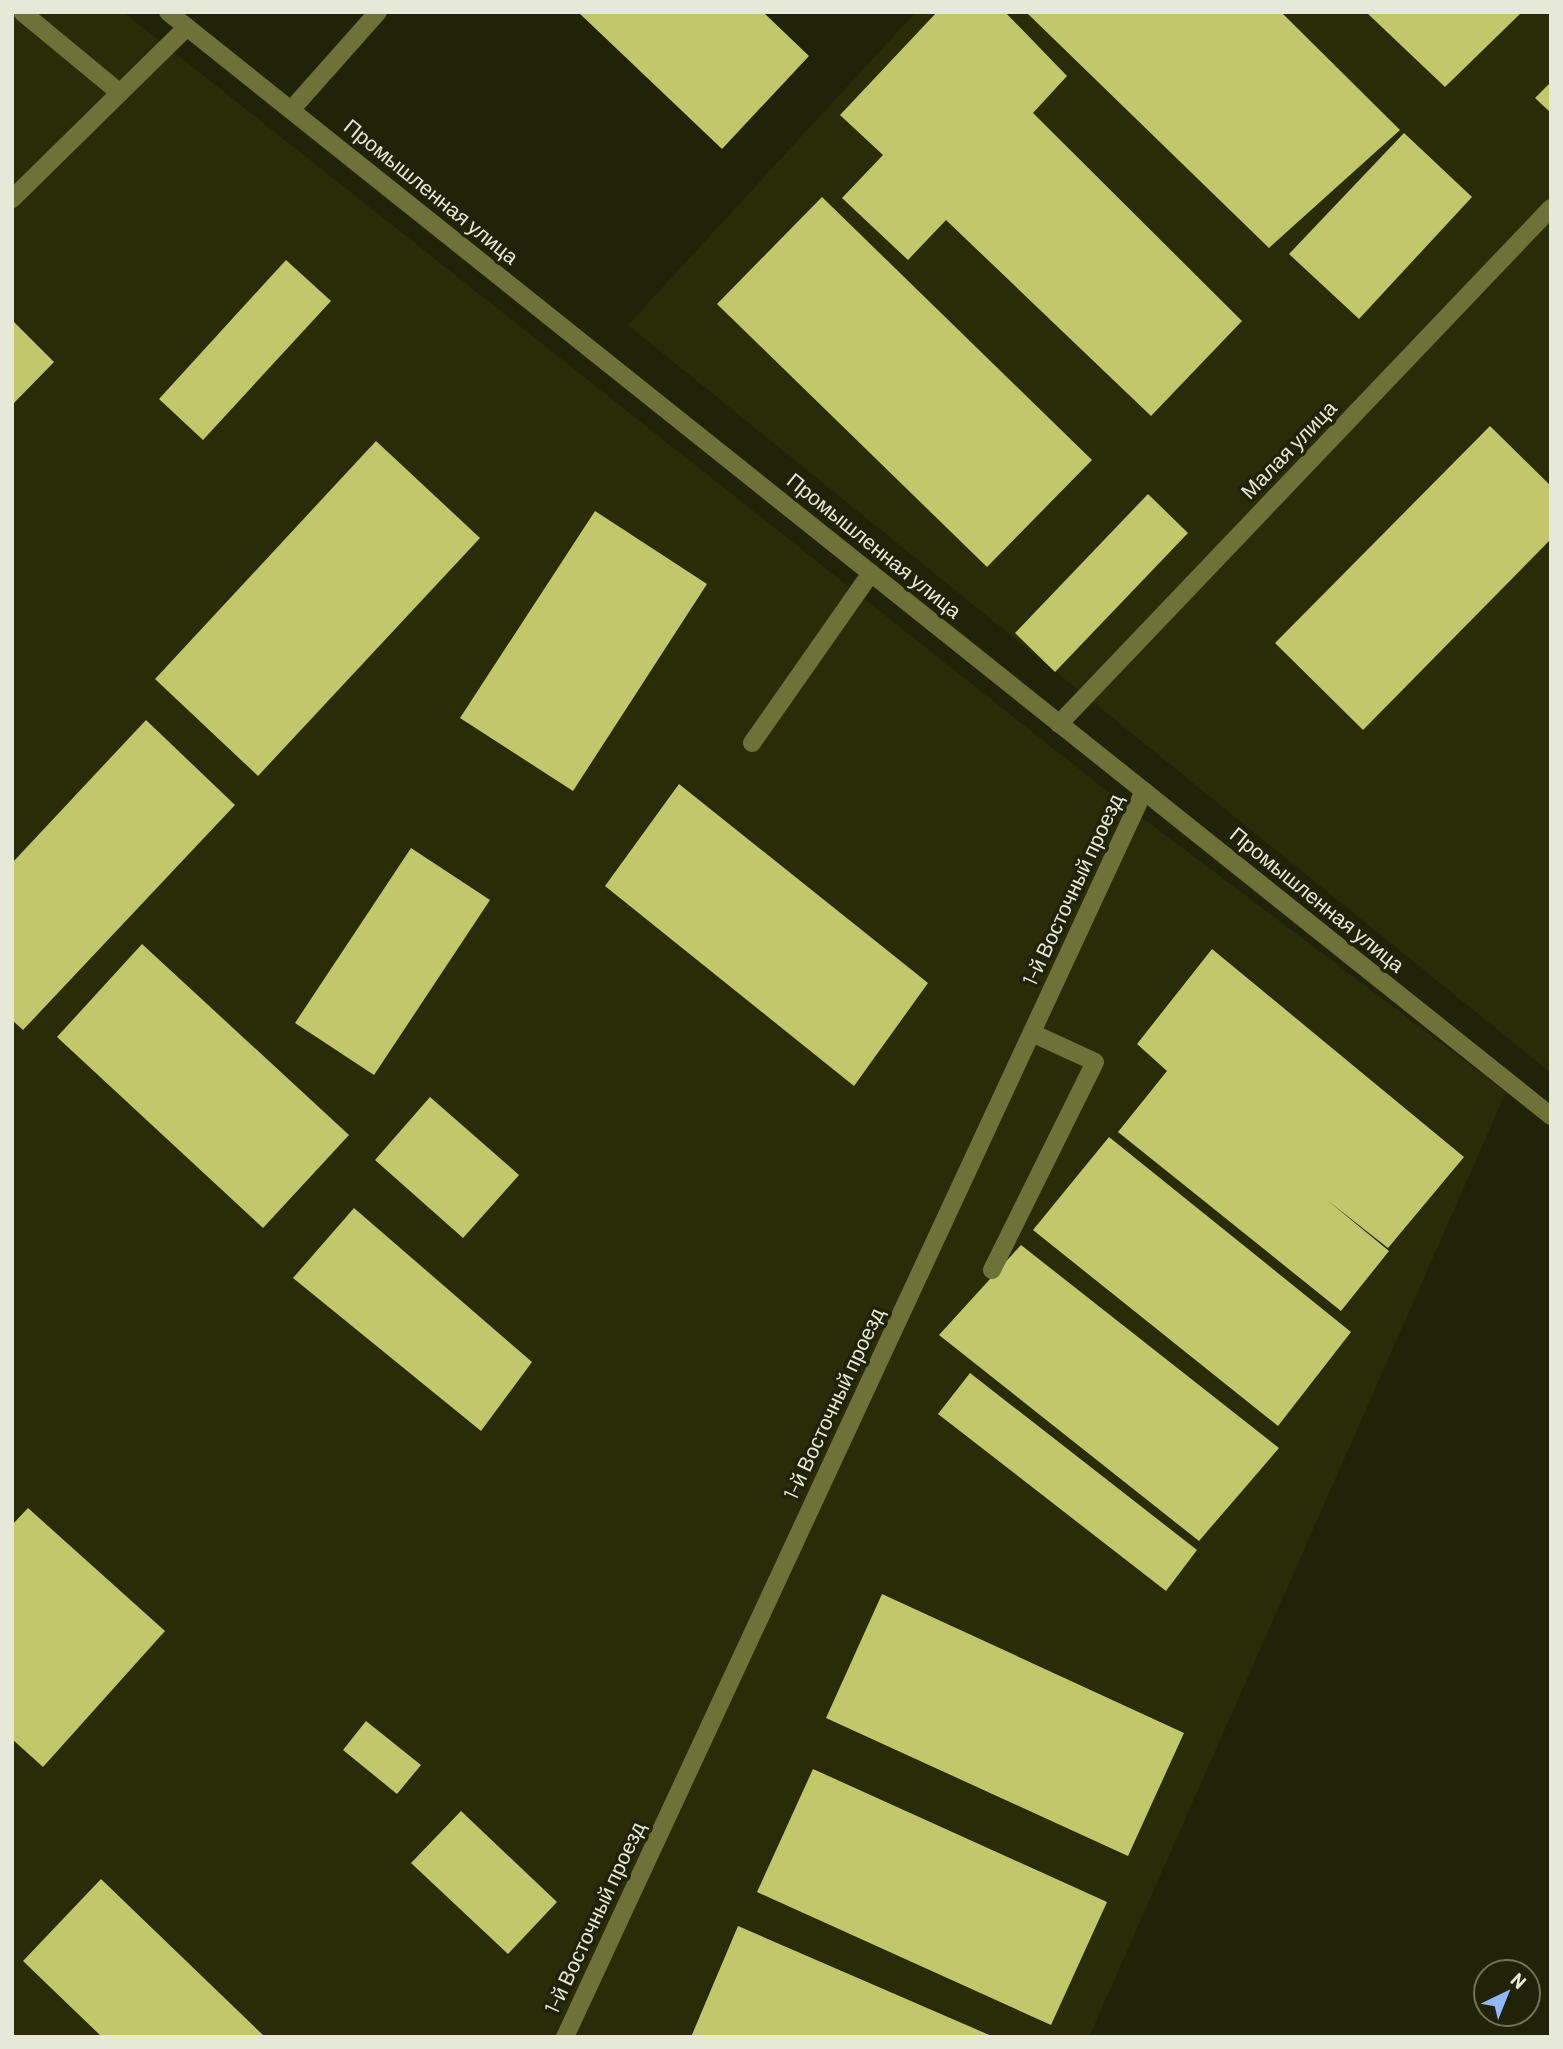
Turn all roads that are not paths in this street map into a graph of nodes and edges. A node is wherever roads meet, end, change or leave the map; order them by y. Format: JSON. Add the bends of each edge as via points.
{"nodes":[{"id":1,"x":22,"y":12,"type":"edge"},
{"id":2,"x":168,"y":12,"type":"edge"},
{"id":3,"x":378,"y":12,"type":"edge"},
{"id":4,"x":187,"y":27,"type":"junction"},
{"id":5,"x":120,"y":93,"type":"junction"},
{"id":6,"x":291,"y":110,"type":"junction"},
{"id":7,"x":12,"y":199,"type":"edge"},
{"id":8,"x":1551,"y":208,"type":"edge"},
{"id":9,"x":871,"y":573,"type":"junction"},
{"id":10,"x":1059,"y":724,"type":"junction"},
{"id":11,"x":752,"y":743,"type":"dead end"},
{"id":12,"x":1144,"y":791,"type":"junction"},
{"id":13,"x":1032,"y":1033,"type":"junction"},
{"id":14,"x":1551,"y":1116,"type":"edge"},
{"id":15,"x":992,"y":1270,"type":"dead end"},
{"id":16,"x":565,"y":2037,"type":"edge"}],
"edges":[{"from":1,"to":5,"type":"street"},
{"from":2,"to":4,"type":"street","name":"Промышленная улица"},
{"from":3,"to":6,"type":"street"},
{"from":4,"to":5,"type":"street"},
{"from":4,"to":6,"type":"street","name":"Промышленная улица"},
{"from":5,"to":7,"type":"street"},
{"from":6,"to":9,"type":"street","name":"Промышленная улица"},
{"from":8,"to":10,"type":"street","name":"Малая улица"},
{"from":9,"to":10,"type":"street","name":"Промышленная улица"},
{"from":9,"to":11,"type":"street"},
{"from":10,"to":12,"type":"street","name":"Промышленная улица"},
{"from":12,"to":13,"type":"street","name":"1-й Восточный проезд"},
{"from":12,"to":14,"type":"street","name":"Промышленная улица"},
{"from":13,"to":15,"type":"street","via":[[1095,1062]]},
{"from":13,"to":16,"type":"street","name":"1-й Восточный проезд"}]}
